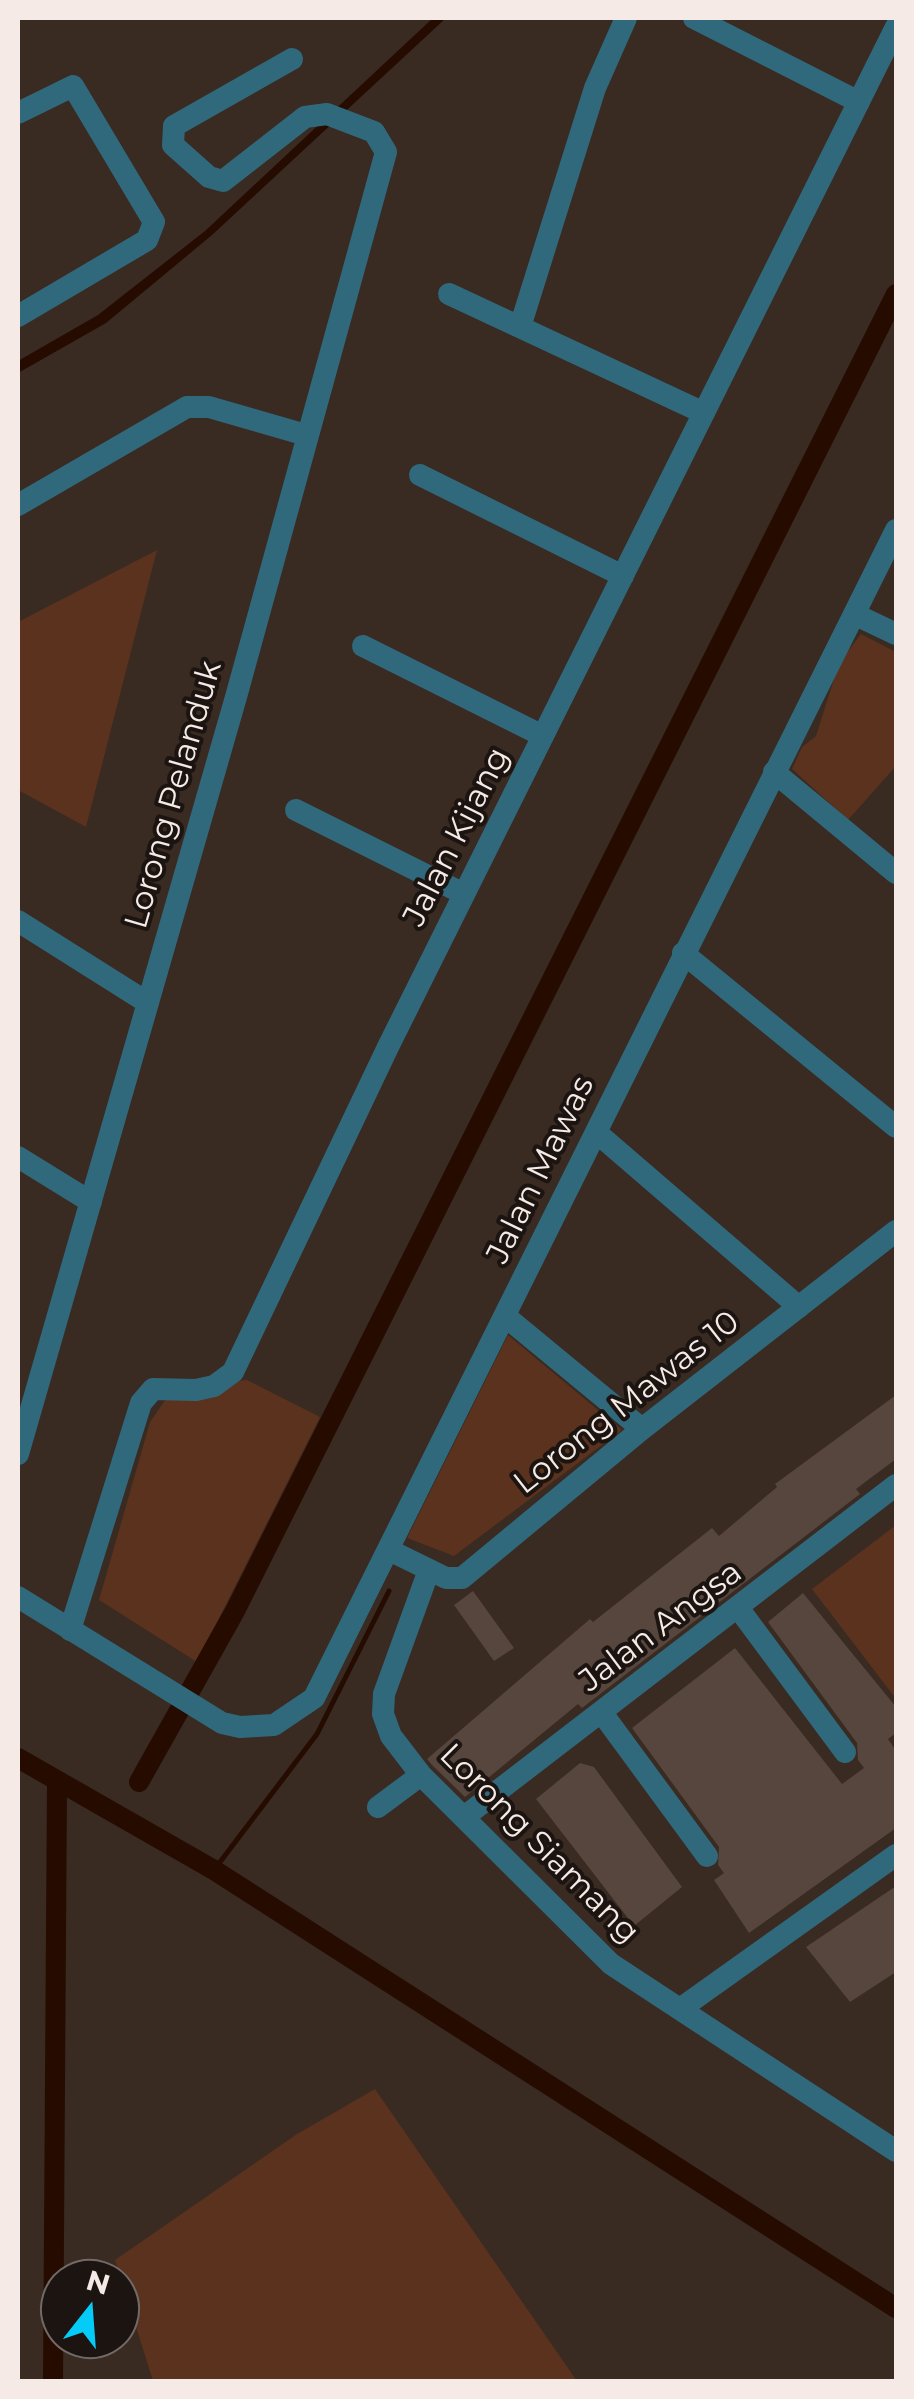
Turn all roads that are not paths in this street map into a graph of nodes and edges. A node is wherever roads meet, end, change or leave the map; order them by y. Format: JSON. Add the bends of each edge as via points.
{"nodes":[{"id":1,"x":626,"y":18,"type":"edge"},
{"id":2,"x":694,"y":18,"type":"edge"},
{"id":3,"x":896,"y":27,"type":"edge"},
{"id":4,"x":292,"y":59,"type":"dead end"},
{"id":5,"x":860,"y":102,"type":"junction"},
{"id":6,"x":18,"y":113,"type":"edge"},
{"id":7,"x":448,"y":294,"type":"dead end"},
{"id":8,"x":18,"y":316,"type":"edge"},
{"id":9,"x":520,"y":327,"type":"junction"},
{"id":10,"x":704,"y":414,"type":"junction"},
{"id":11,"x":306,"y":436,"type":"junction"},
{"id":12,"x":420,"y":474,"type":"dead end"},
{"id":13,"x":18,"y":505,"type":"edge"},
{"id":14,"x":896,"y":530,"type":"edge"},
{"id":15,"x":623,"y":576,"type":"junction"},
{"id":16,"x":854,"y":614,"type":"junction"},
{"id":17,"x":896,"y":634,"type":"edge"},
{"id":18,"x":362,"y":646,"type":"dead end"},
{"id":19,"x":543,"y":736,"type":"junction"},
{"id":20,"x":774,"y":772,"type":"junction"},
{"id":21,"x":296,"y":810,"type":"dead end"},
{"id":22,"x":896,"y":873,"type":"edge"},
{"id":23,"x":464,"y":894,"type":"junction"},
{"id":24,"x":18,"y":921,"type":"edge"},
{"id":25,"x":683,"y":953,"type":"junction"},
{"id":26,"x":148,"y":1003,"type":"junction"},
{"id":27,"x":896,"y":1127,"type":"edge"},
{"id":28,"x":597,"y":1133,"type":"junction"},
{"id":29,"x":18,"y":1157,"type":"edge"},
{"id":30,"x":91,"y":1202,"type":"junction"},
{"id":31,"x":896,"y":1231,"type":"edge"},
{"id":32,"x":798,"y":1306,"type":"junction"},
{"id":33,"x":505,"y":1316,"type":"junction"},
{"id":34,"x":24,"y":1401,"type":"edge"},
{"id":35,"x":642,"y":1429,"type":"junction"},
{"id":36,"x":18,"y":1454,"type":"edge"},
{"id":37,"x":896,"y":1485,"type":"edge"},
{"id":38,"x":389,"y":1550,"type":"junction"},
{"id":39,"x":429,"y":1570,"type":"junction"},
{"id":40,"x":18,"y":1597,"type":"edge"},
{"id":41,"x":739,"y":1609,"type":"junction"},
{"id":42,"x":70,"y":1630,"type":"junction"},
{"id":43,"x":602,"y":1713,"type":"junction"},
{"id":44,"x":845,"y":1752,"type":"dead end"},
{"id":45,"x":421,"y":1776,"type":"junction"},
{"id":46,"x":378,"y":1807,"type":"dead end"},
{"id":47,"x":464,"y":1818,"type":"junction"},
{"id":48,"x":896,"y":1855,"type":"edge"},
{"id":49,"x":707,"y":1856,"type":"dead end"},
{"id":50,"x":680,"y":2010,"type":"junction"},
{"id":51,"x":896,"y":2151,"type":"edge"}],
"edges":[{"from":1,"to":9,"type":"street","via":[[595,88]]},
{"from":2,"to":5,"type":"street"},
{"from":3,"to":5,"type":"street","name":"Jalan Kijang"},
{"from":4,"to":11,"type":"street","name":"Lorong Pelanduk","via":[[174,126],[173,145],[223,182],[305,117],[338,117],[382,137],[386,152]]},
{"from":5,"to":10,"type":"street","name":"Jalan Kijang"},
{"from":6,"to":8,"type":"street","via":[[73,86],[154,222],[147,240]]},
{"from":7,"to":9,"type":"street"},
{"from":9,"to":10,"type":"street"},
{"from":10,"to":15,"type":"street","name":"Jalan Kijang"},
{"from":11,"to":13,"type":"street","via":[[186,407]]},
{"from":11,"to":26,"type":"street","name":"Lorong Pelanduk"},
{"from":12,"to":15,"type":"street"},
{"from":14,"to":16,"type":"street","name":"Jalan Mawas"},
{"from":15,"to":19,"type":"street","name":"Jalan Kijang"},
{"from":16,"to":17,"type":"street"},
{"from":16,"to":20,"type":"street","name":"Jalan Mawas"},
{"from":18,"to":19,"type":"street"},
{"from":19,"to":23,"type":"street","name":"Jalan Kijang"},
{"from":20,"to":22,"type":"street"},
{"from":20,"to":25,"type":"street","name":"Jalan Mawas"},
{"from":21,"to":23,"type":"street"},
{"from":23,"to":42,"type":"street","name":"Jalan Kijang","via":[[234,1372],[196,1390],[153,1389],[140,1403]]},
{"from":24,"to":26,"type":"street"},
{"from":25,"to":27,"type":"street"},
{"from":25,"to":28,"type":"street","name":"Jalan Mawas"},
{"from":26,"to":30,"type":"street","name":"Lorong Pelanduk"},
{"from":28,"to":32,"type":"street"},
{"from":28,"to":33,"type":"street","name":"Jalan Mawas"},
{"from":29,"to":30,"type":"street"},
{"from":30,"to":34,"type":"street","name":"Lorong Pelanduk"},
{"from":31,"to":32,"type":"street","name":"Lorong Mawas 10"},
{"from":32,"to":35,"type":"street","name":"Lorong Mawas 10"},
{"from":33,"to":35,"type":"street"},
{"from":33,"to":38,"type":"street","name":"Jalan Mawas"},
{"from":34,"to":36,"type":"street","name":"Lorong Pelanduk"},
{"from":35,"to":39,"type":"street","name":"Lorong Mawas 10","via":[[462,1578]]},
{"from":37,"to":41,"type":"street","name":"Jalan Angsa"},
{"from":38,"to":39,"type":"street","name":"Lorong Mawas 10"},
{"from":38,"to":42,"type":"street","name":"Jalan Mawas","via":[[314,1698],[274,1724],[222,1723]]},
{"from":39,"to":45,"type":"street","name":"Lorong Siamang","via":[[384,1694],[383,1714]]},
{"from":40,"to":42,"type":"street","name":"Jalan Mawas"},
{"from":41,"to":43,"type":"street","name":"Jalan Angsa"},
{"from":41,"to":44,"type":"street"},
{"from":43,"to":47,"type":"street","name":"Jalan Angsa"},
{"from":43,"to":49,"type":"street"},
{"from":45,"to":46,"type":"street"},
{"from":45,"to":47,"type":"street","name":"Lorong Siamang"},
{"from":47,"to":50,"type":"street","name":"Lorong Siamang","via":[[611,1964]]},
{"from":48,"to":50,"type":"street"},
{"from":50,"to":51,"type":"street","name":"Lorong Siamang"}]}
